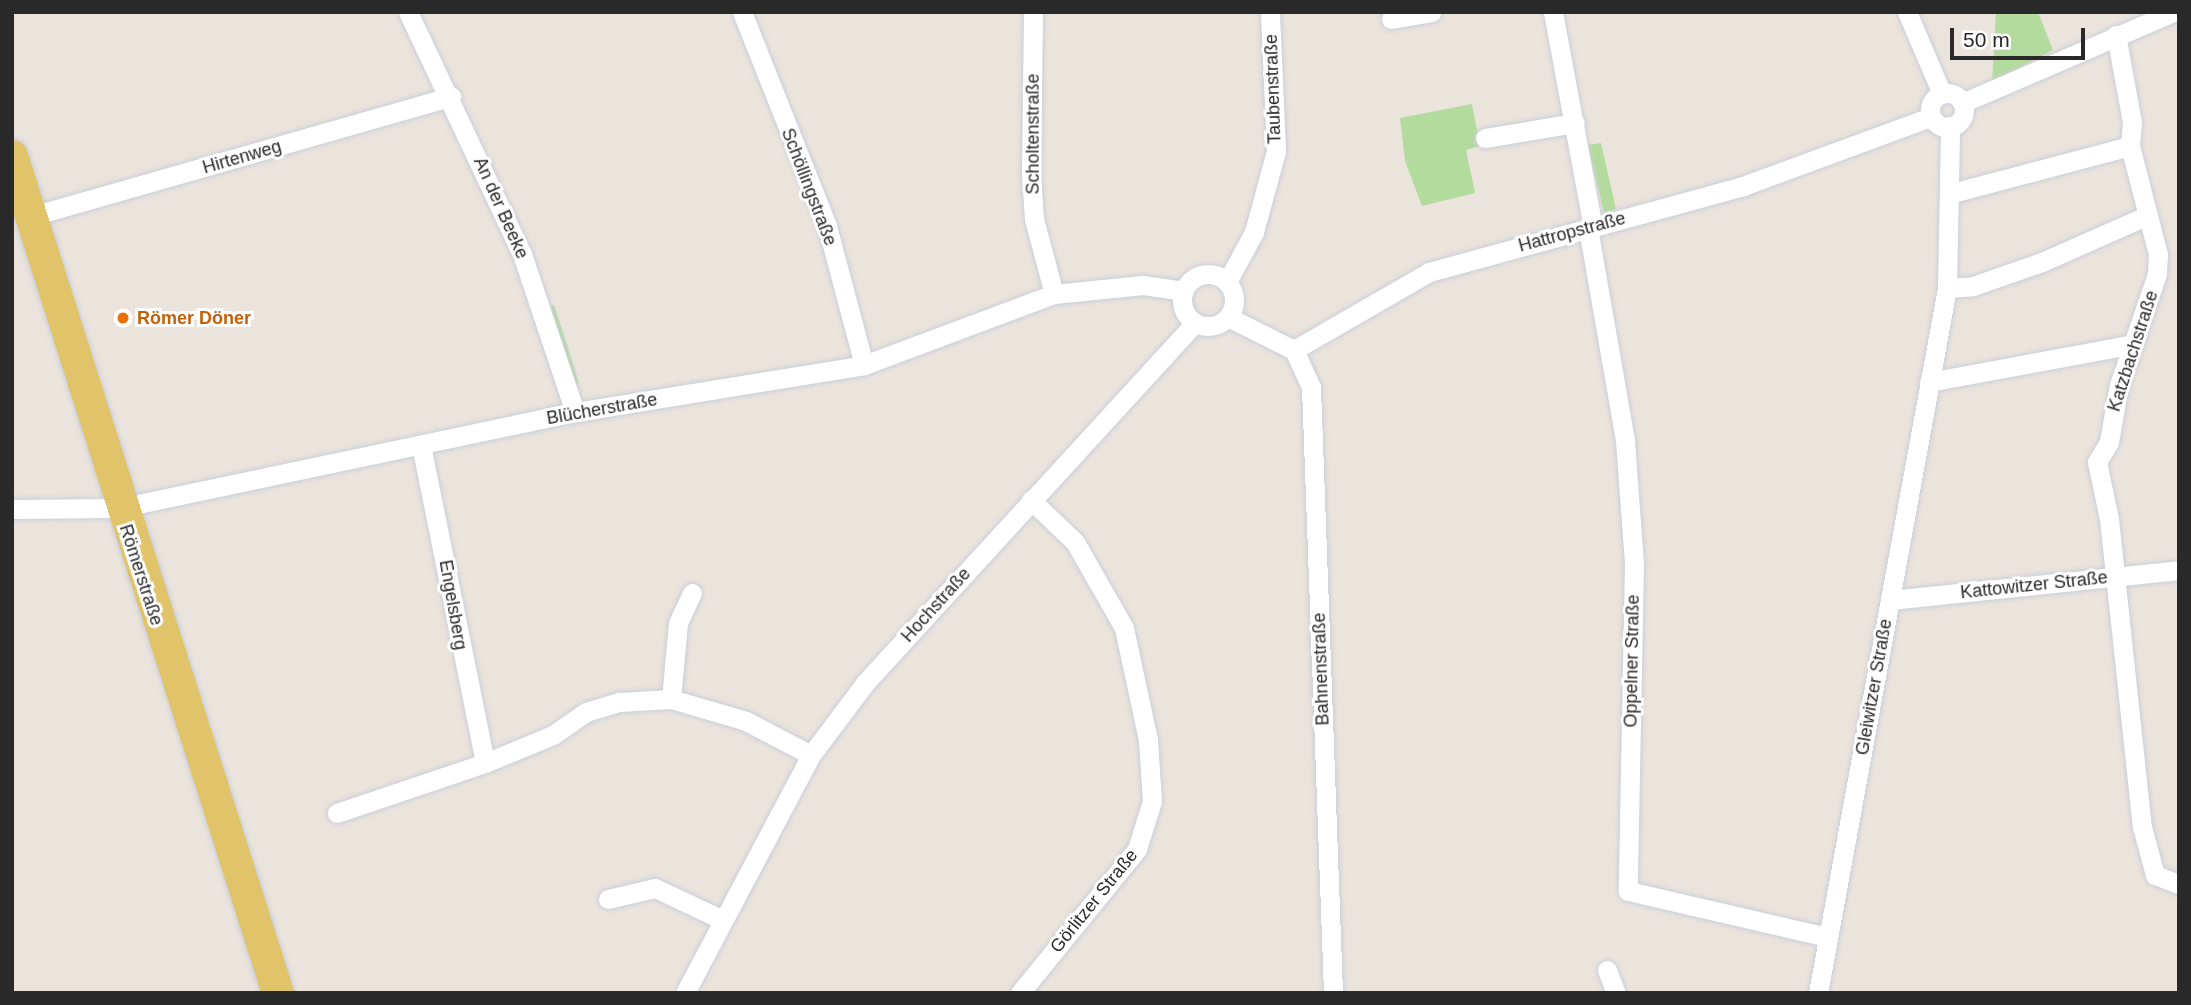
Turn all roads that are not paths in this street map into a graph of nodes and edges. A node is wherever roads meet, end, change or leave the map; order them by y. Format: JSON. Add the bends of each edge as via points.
{"nodes":[{"id":1,"x":408,"y":12,"type":"edge"},
{"id":2,"x":742,"y":12,"type":"edge"},
{"id":3,"x":1033,"y":12,"type":"edge"},
{"id":4,"x":1270,"y":12,"type":"edge"},
{"id":5,"x":1431,"y":12,"type":"edge"},
{"id":6,"x":1553,"y":12,"type":"edge"},
{"id":7,"x":1907,"y":12,"type":"edge"},
{"id":8,"x":2173,"y":12,"type":"edge"},
{"id":9,"x":1391,"y":19,"type":"dead end"},
{"id":10,"x":2116,"y":35,"type":"junction"},
{"id":11,"x":1942,"y":94,"type":"junction"},
{"id":12,"x":451,"y":97,"type":"junction"},
{"id":13,"x":1962,"y":103,"type":"junction"},
{"id":14,"x":1931,"y":117,"type":"junction"},
{"id":15,"x":1575,"y":123,"type":"junction"},
{"id":16,"x":1950,"y":126,"type":"junction"},
{"id":17,"x":1486,"y":138,"type":"dead end"},
{"id":18,"x":2130,"y":146,"type":"junction"},
{"id":19,"x":12,"y":156,"type":"edge"},
{"id":20,"x":1952,"y":193,"type":"junction"},
{"id":21,"x":32,"y":216,"type":"junction"},
{"id":22,"x":2146,"y":216,"type":"junction"},
{"id":23,"x":1590,"y":228,"type":"junction"},
{"id":24,"x":1227,"y":282,"type":"junction"},
{"id":25,"x":1947,"y":288,"type":"junction"},
{"id":26,"x":1184,"y":291,"type":"junction"},
{"id":27,"x":1054,"y":294,"type":"junction"},
{"id":28,"x":1228,"y":317,"type":"junction"},
{"id":29,"x":1195,"y":323,"type":"junction"},
{"id":30,"x":2134,"y":344,"type":"junction"},
{"id":31,"x":1294,"y":350,"type":"junction"},
{"id":32,"x":864,"y":365,"type":"junction"},
{"id":33,"x":1928,"y":382,"type":"junction"},
{"id":34,"x":575,"y":412,"type":"junction"},
{"id":35,"x":421,"y":445,"type":"junction"},
{"id":36,"x":1031,"y":500,"type":"junction"},
{"id":37,"x":119,"y":508,"type":"junction"},
{"id":38,"x":12,"y":509,"type":"edge"},
{"id":39,"x":2179,"y":570,"type":"edge"},
{"id":40,"x":2114,"y":577,"type":"junction"},
{"id":41,"x":692,"y":593,"type":"dead end"},
{"id":42,"x":1890,"y":600,"type":"junction"},
{"id":43,"x":671,"y":699,"type":"junction"},
{"id":44,"x":811,"y":755,"type":"junction"},
{"id":45,"x":485,"y":763,"type":"junction"},
{"id":46,"x":337,"y":813,"type":"dead end"},
{"id":47,"x":2179,"y":884,"type":"edge"},
{"id":48,"x":608,"y":899,"type":"dead end"},
{"id":49,"x":721,"y":919,"type":"junction"},
{"id":50,"x":1828,"y":937,"type":"junction"},
{"id":51,"x":1607,"y":970,"type":"dead end"},
{"id":52,"x":278,"y":993,"type":"edge"},
{"id":53,"x":685,"y":993,"type":"edge"},
{"id":54,"x":1020,"y":993,"type":"edge"},
{"id":55,"x":1333,"y":993,"type":"edge"},
{"id":56,"x":1616,"y":993,"type":"edge"},
{"id":57,"x":1818,"y":993,"type":"edge"}],
"edges":[{"from":1,"to":12,"type":"street","name":"An der Beeke"},
{"from":2,"to":32,"type":"street","name":"Schöllingstraße","via":[[827,226]]},
{"from":3,"to":27,"type":"street","name":"Scholtenstraße","via":[[1034,219]]},
{"from":4,"to":24,"type":"street","name":"Taubenstraße","via":[[1276,152],[1254,232]]},
{"from":5,"to":9,"type":"street"},
{"from":6,"to":15,"type":"street"},
{"from":7,"to":11,"type":"street"},
{"from":8,"to":10,"type":"street"},
{"from":10,"to":13,"type":"street"},
{"from":10,"to":18,"type":"street","name":"Katzbachstraße","via":[[2132,122]]},
{"from":11,"to":13,"type":"street"},
{"from":11,"to":14,"type":"street","via":[[1930,106]]},
{"from":12,"to":21,"type":"street","name":"Hirtenweg"},
{"from":12,"to":34,"type":"street","name":"An der Beeke","via":[[522,254]]},
{"from":13,"to":16,"type":"street","via":[[1962,118]]},
{"from":14,"to":16,"type":"street"},
{"from":14,"to":23,"type":"street","name":"Hattropstraße","via":[[1744,186]]},
{"from":15,"to":17,"type":"street"},
{"from":15,"to":23,"type":"street"},
{"from":16,"to":20,"type":"street","name":"Gleiwitzer Straße"},
{"from":18,"to":20,"type":"street"},
{"from":18,"to":22,"type":"street","name":"Katzbachstraße"},
{"from":19,"to":21,"type":"main road","name":"Römerstraße"},
{"from":20,"to":25,"type":"street","name":"Gleiwitzer Straße"},
{"from":21,"to":37,"type":"main road","name":"Römerstraße"},
{"from":22,"to":25,"type":"street","via":[[2042,262],[1973,286]]},
{"from":22,"to":30,"type":"street","name":"Katzbachstraße","via":[[2157,274]]},
{"from":23,"to":31,"type":"street","name":"Hattropstraße","via":[[1429,272]]},
{"from":23,"to":50,"type":"street","name":"Oppelner Straße","via":[[1625,441],[1634,564],[1628,891]]},
{"from":24,"to":26,"type":"street","via":[[1203,275]]},
{"from":24,"to":28,"type":"street","via":[[1234,295]]},
{"from":25,"to":33,"type":"street","name":"Gleiwitzer Straße"},
{"from":26,"to":27,"type":"street","name":"Blücherstraße","via":[[1143,285]]},
{"from":26,"to":29,"type":"street","via":[[1186,315]]},
{"from":27,"to":32,"type":"street","name":"Blücherstraße"},
{"from":28,"to":29,"type":"street","via":[[1210,326]]},
{"from":28,"to":31,"type":"street"},
{"from":29,"to":36,"type":"street","name":"Hochstraße"},
{"from":30,"to":33,"type":"street"},
{"from":30,"to":40,"type":"street","name":"Katzbachstraße","via":[[2112,409],[2109,442],[2097,461]]},
{"from":31,"to":55,"type":"street","name":"Bahnenstraße","via":[[1311,387]]},
{"from":32,"to":34,"type":"street","name":"Blücherstraße"},
{"from":33,"to":42,"type":"street","name":"Gleiwitzer Straße"},
{"from":34,"to":35,"type":"street","name":"Blücherstraße"},
{"from":35,"to":37,"type":"street","name":"Blücherstraße"},
{"from":35,"to":45,"type":"street","name":"Engelsberg"},
{"from":36,"to":44,"type":"street","name":"Hochstraße","via":[[865,683]]},
{"from":36,"to":54,"type":"street","name":"Görlitzer Straße","via":[[1082,553],[1124,628],[1148,740],[1152,801],[1137,849]]},
{"from":37,"to":38,"type":"street","name":"Blücherstraße"},
{"from":37,"to":52,"type":"main road","name":"Römerstraße"},
{"from":39,"to":40,"type":"street","name":"Kattowitzer Straße"},
{"from":40,"to":42,"type":"street","name":"Kattowitzer Straße"},
{"from":40,"to":47,"type":"street","name":"Katzbachstraße","via":[[2142,827],[2155,875]]},
{"from":41,"to":43,"type":"street","via":[[678,623]]},
{"from":42,"to":50,"type":"street","name":"Gleiwitzer Straße"},
{"from":43,"to":44,"type":"street","via":[[746,721]]},
{"from":43,"to":45,"type":"street","via":[[619,702],[586,712],[553,735]]},
{"from":44,"to":49,"type":"street","name":"Hochstraße"},
{"from":45,"to":46,"type":"street"},
{"from":48,"to":49,"type":"street","via":[[637,887],[655,888]]},
{"from":49,"to":53,"type":"street","name":"Hochstraße"},
{"from":50,"to":57,"type":"street","name":"Gleiwitzer Straße"},
{"from":51,"to":56,"type":"street"}]}
